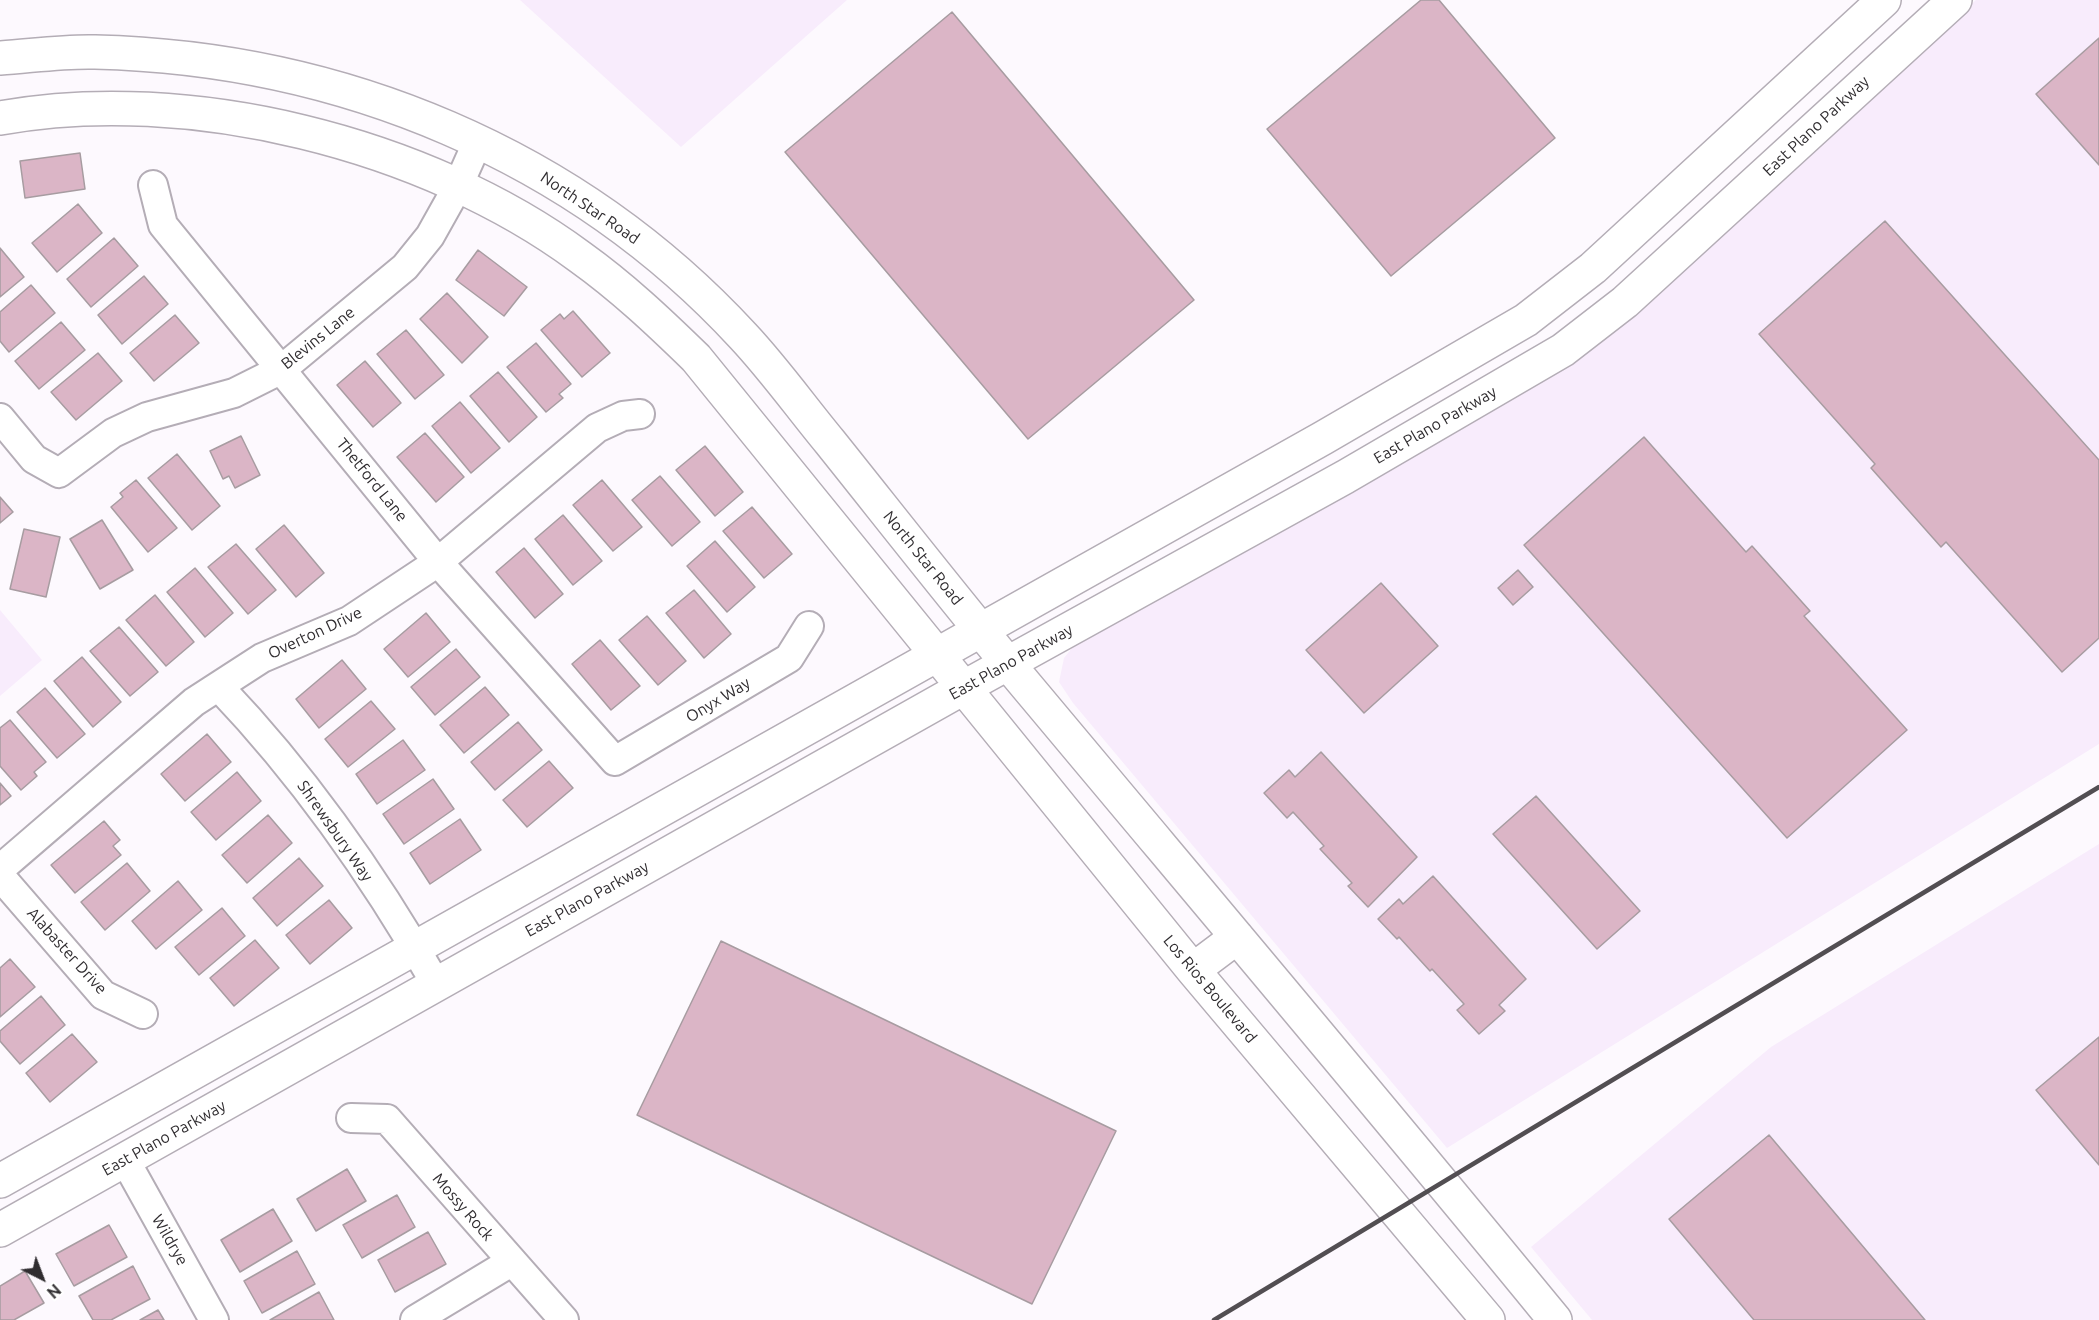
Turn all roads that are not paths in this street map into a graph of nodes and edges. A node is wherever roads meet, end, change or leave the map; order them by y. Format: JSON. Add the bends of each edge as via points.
{"nodes":[{"id":1,"x":1884,"y":0,"type":"edge"},
{"id":2,"x":1955,"y":0,"type":"edge"},
{"id":3,"x":1839,"y":41,"type":"junction"},
{"id":4,"x":0,"y":58,"type":"edge"},
{"id":5,"x":1870,"y":77,"type":"junction"},
{"id":6,"x":0,"y":118,"type":"edge"},
{"id":7,"x":478,"y":141,"type":"junction"},
{"id":8,"x":153,"y":185,"type":"dead end"},
{"id":9,"x":458,"y":186,"type":"junction"},
{"id":10,"x":1593,"y":268,"type":"junction"},
{"id":11,"x":701,"y":294,"type":"junction"},
{"id":12,"x":1625,"y":302,"type":"junction"},
{"id":13,"x":668,"y":331,"type":"junction"},
{"id":14,"x":282,"y":369,"type":"junction"},
{"id":15,"x":640,"y":414,"type":"dead end"},
{"id":16,"x":0,"y":418,"type":"edge"},
{"id":17,"x":1323,"y":438,"type":"junction"},
{"id":18,"x":1345,"y":477,"type":"junction"},
{"id":19,"x":438,"y":562,"type":"junction"},
{"id":20,"x":809,"y":626,"type":"dead end"},
{"id":21,"x":981,"y":629,"type":"junction"},
{"id":22,"x":937,"y":654,"type":"junction"},
{"id":23,"x":1009,"y":664,"type":"junction"},
{"id":24,"x":220,"y":688,"type":"junction"},
{"id":25,"x":963,"y":688,"type":"junction"},
{"id":26,"x":615,"y":760,"type":"joint"},
{"id":27,"x":689,"y":794,"type":"junction"},
{"id":28,"x":710,"y":831,"type":"junction"},
{"id":29,"x":0,"y":869,"type":"edge"},
{"id":30,"x":0,"y":876,"type":"edge"},
{"id":31,"x":1237,"y":937,"type":"junction"},
{"id":32,"x":416,"y":948,"type":"junction"},
{"id":33,"x":1193,"y":970,"type":"junction"},
{"id":34,"x":436,"y":984,"type":"junction"},
{"id":35,"x":143,"y":1014,"type":"dead end"},
{"id":36,"x":351,"y":1118,"type":"dead end"},
{"id":37,"x":125,"y":1160,"type":"junction"},
{"id":38,"x":0,"y":1181,"type":"edge"},
{"id":39,"x":0,"y":1230,"type":"edge"},
{"id":40,"x":511,"y":1262,"type":"junction"},
{"id":41,"x":214,"y":1320,"type":"edge"},
{"id":42,"x":415,"y":1320,"type":"edge"},
{"id":43,"x":564,"y":1320,"type":"edge"},
{"id":44,"x":1488,"y":1320,"type":"edge"},
{"id":45,"x":1555,"y":1320,"type":"edge"}],
"edges":[{"from":1,"to":3,"type":"main road"},
{"from":2,"to":5,"type":"main road","name":"East Plano Parkway"},
{"from":3,"to":5,"type":"main road"},
{"from":3,"to":10,"type":"main road"},
{"from":4,"to":7,"type":"main road","name":"North Star Road","via":[[91,51],[194,59],[363,94],[429,117]]},
{"from":5,"to":12,"type":"main road","name":"East Plano Parkway"},
{"from":6,"to":9,"type":"main road","via":[[91,107],[175,110],[254,122],[381,153]]},
{"from":7,"to":9,"type":"street","name":"Blevins Lane"},
{"from":7,"to":11,"type":"main road","name":"North Star Road","via":[[578,196],[631,232]]},
{"from":8,"to":14,"type":"street","name":"Thetford Lane","via":[[163,225]]},
{"from":9,"to":13,"type":"main road","via":[[514,214],[579,255],[638,301]]},
{"from":9,"to":14,"type":"street","name":"Blevins Lane","via":[[430,236],[405,267]]},
{"from":10,"to":12,"type":"main road"},
{"from":10,"to":17,"type":"main road","via":[[1526,320]]},
{"from":11,"to":13,"type":"main road"},
{"from":11,"to":21,"type":"main road","name":"North Star Road","via":[[744,337]]},
{"from":12,"to":18,"type":"main road","name":"East Plano Parkway","via":[[1563,350]]},
{"from":13,"to":22,"type":"main road","via":[[696,358]]},
{"from":14,"to":16,"type":"street","name":"Blevins Lane","via":[[234,393],[147,417],[113,433],[59,473],[34,459]]},
{"from":14,"to":19,"type":"street","name":"Thetford Lane"},
{"from":15,"to":19,"type":"street","name":"Overton Drive","via":[[623,416],[597,428]]},
{"from":17,"to":18,"type":"main road"},
{"from":17,"to":21,"type":"main road"},
{"from":18,"to":23,"type":"main road","name":"East Plano Parkway"},
{"from":19,"to":24,"type":"street","name":"Overton Drive","via":[[349,621],[262,658]]},
{"from":19,"to":26,"type":"street","name":"Thetford Lane"},
{"from":20,"to":26,"type":"street","name":"Onyx Way","via":[[789,658]]},
{"from":21,"to":22,"type":"main road"},
{"from":21,"to":23,"type":"main road","name":"North Star Road"},
{"from":22,"to":25,"type":"main road","name":"Los Rios Boulevard"},
{"from":22,"to":27,"type":"main road"},
{"from":23,"to":25,"type":"main road","name":"East Plano Parkway"},
{"from":23,"to":31,"type":"main road"},
{"from":24,"to":29,"type":"street","name":"Overton Drive","via":[[194,702]]},
{"from":24,"to":32,"type":"street","name":"Shrewsbury Way","via":[[264,734],[334,827]]},
{"from":25,"to":28,"type":"main road","name":"East Plano Parkway"},
{"from":25,"to":33,"type":"main road","name":"Los Rios Boulevard"},
{"from":27,"to":28,"type":"main road"},
{"from":27,"to":32,"type":"main road"},
{"from":28,"to":34,"type":"main road","name":"East Plano Parkway"},
{"from":30,"to":35,"type":"street","name":"Alabaster Drive","via":[[103,995]]},
{"from":31,"to":33,"type":"main road"},
{"from":31,"to":45,"type":"main road"},
{"from":32,"to":34,"type":"street","name":"Shrewsbury Way"},
{"from":32,"to":38,"type":"main road"},
{"from":33,"to":44,"type":"main road","name":"Los Rios Boulevard"},
{"from":34,"to":37,"type":"main road","name":"East Plano Parkway"},
{"from":36,"to":40,"type":"street","name":"Mossy Rock","via":[[387,1119]]},
{"from":37,"to":39,"type":"main road","name":"East Plano Parkway"},
{"from":37,"to":41,"type":"street","name":"Wildrye"},
{"from":40,"to":42,"type":"street"},
{"from":40,"to":43,"type":"street","name":"Mossy Rock"}]}
